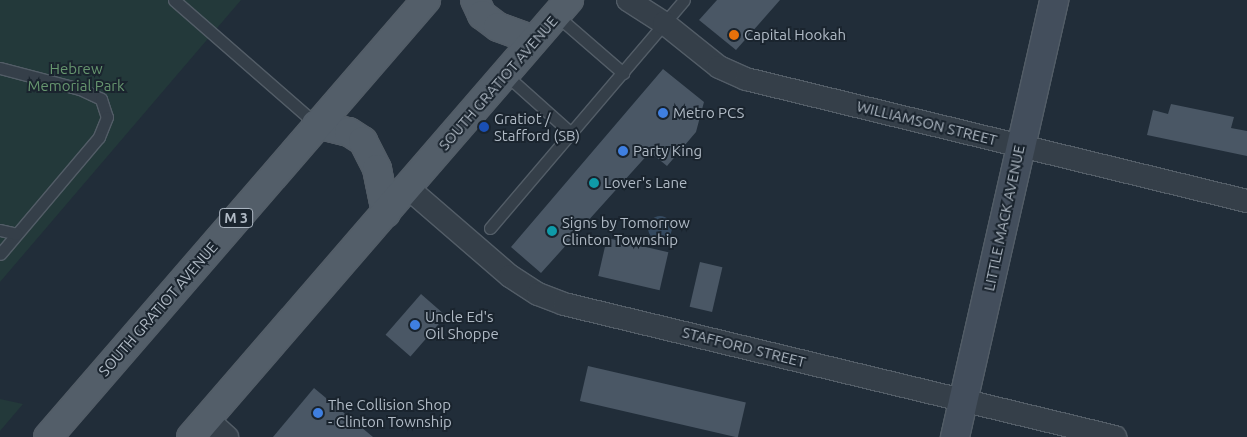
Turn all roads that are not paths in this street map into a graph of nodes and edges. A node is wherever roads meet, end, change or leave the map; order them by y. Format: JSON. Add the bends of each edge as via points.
{"nodes":[{"id":1,"x":174,"y":0,"type":"edge"},
{"id":2,"x":426,"y":0,"type":"edge"},
{"id":3,"x":475,"y":0,"type":"edge"},
{"id":4,"x":628,"y":0,"type":"edge"},
{"id":5,"x":684,"y":0,"type":"edge"},
{"id":6,"x":1054,"y":0,"type":"edge"},
{"id":7,"x":562,"y":8,"type":"edge"},
{"id":8,"x":664,"y":23,"type":"junction"},
{"id":9,"x":534,"y":40,"type":"junction"},
{"id":10,"x":0,"y":68,"type":"edge"},
{"id":11,"x":623,"y":73,"type":"junction"},
{"id":12,"x":505,"y":74,"type":"junction"},
{"id":13,"x":316,"y":124,"type":"junction"},
{"id":14,"x":572,"y":134,"type":"junction"},
{"id":15,"x":1020,"y":146,"type":"junction"},
{"id":16,"x":408,"y":188,"type":"junction"},
{"id":17,"x":1247,"y":201,"type":"edge"},
{"id":18,"x":386,"y":213,"type":"junction"},
{"id":19,"x":490,"y":228,"type":"dead end"},
{"id":20,"x":0,"y":230,"type":"edge"},
{"id":21,"x":17,"y":234,"type":"junction"},
{"id":22,"x":0,"y":254,"type":"edge"},
{"id":23,"x":964,"y":400,"type":"junction"},
{"id":24,"x":199,"y":428,"type":"edge"},
{"id":25,"x":48,"y":437,"type":"edge"},
{"id":26,"x":227,"y":437,"type":"edge"},
{"id":27,"x":955,"y":437,"type":"edge"},
{"id":28,"x":1115,"y":437,"type":"edge"}],
"edges":[{"from":1,"to":13,"type":"lane"},
{"from":2,"to":13,"type":"main road","name":"SOUTH GRATIOT AVENUE","number":"M 3"},
{"from":3,"to":9,"type":"main road","via":[[482,15],[498,27]]},
{"from":4,"to":8,"type":"street","name":"WILLIAMSON STREET"},
{"from":5,"to":8,"type":"lane"},
{"from":6,"to":15,"type":"street","name":"LITTLE MACK AVENUE"},
{"from":7,"to":9,"type":"main road","name":"SOUTH GRATIOT AVENUE"},
{"from":7,"to":11,"type":"lane"},
{"from":8,"to":11,"type":"lane"},
{"from":8,"to":15,"type":"street","name":"WILLIAMSON STREET","via":[[719,67],[746,79]]},
{"from":9,"to":12,"type":"main road","name":"SOUTH GRATIOT AVENUE"},
{"from":10,"to":21,"type":"lane","via":[[80,88],[101,99],[107,117],[99,137]]},
{"from":11,"to":14,"type":"lane"},
{"from":12,"to":14,"type":"lane"},
{"from":12,"to":16,"type":"main road","name":"SOUTH GRATIOT AVENUE"},
{"from":13,"to":18,"type":"main road","via":[[349,132],[363,140],[374,161]]},
{"from":13,"to":25,"type":"main road","name":"SOUTH GRATIOT AVENUE","number":"M 3"},
{"from":14,"to":19,"type":"lane"},
{"from":15,"to":17,"type":"street","name":"WILLIAMSON STREET"},
{"from":15,"to":23,"type":"street","name":"LITTLE MACK AVENUE"},
{"from":16,"to":18,"type":"main road","name":"SOUTH GRATIOT AVENUE"},
{"from":16,"to":23,"type":"street","name":"STAFFORD STREET","via":[[510,276],[538,294],[564,304]]},
{"from":18,"to":24,"type":"main road","name":"SOUTH GRATIOT AVENUE"},
{"from":20,"to":21,"type":"lane"},
{"from":21,"to":22,"type":"lane"},
{"from":23,"to":27,"type":"street","name":"LITTLE MACK AVENUE"},
{"from":23,"to":28,"type":"street","name":"STAFFORD STREET"},
{"from":24,"to":26,"type":"street"}]}
